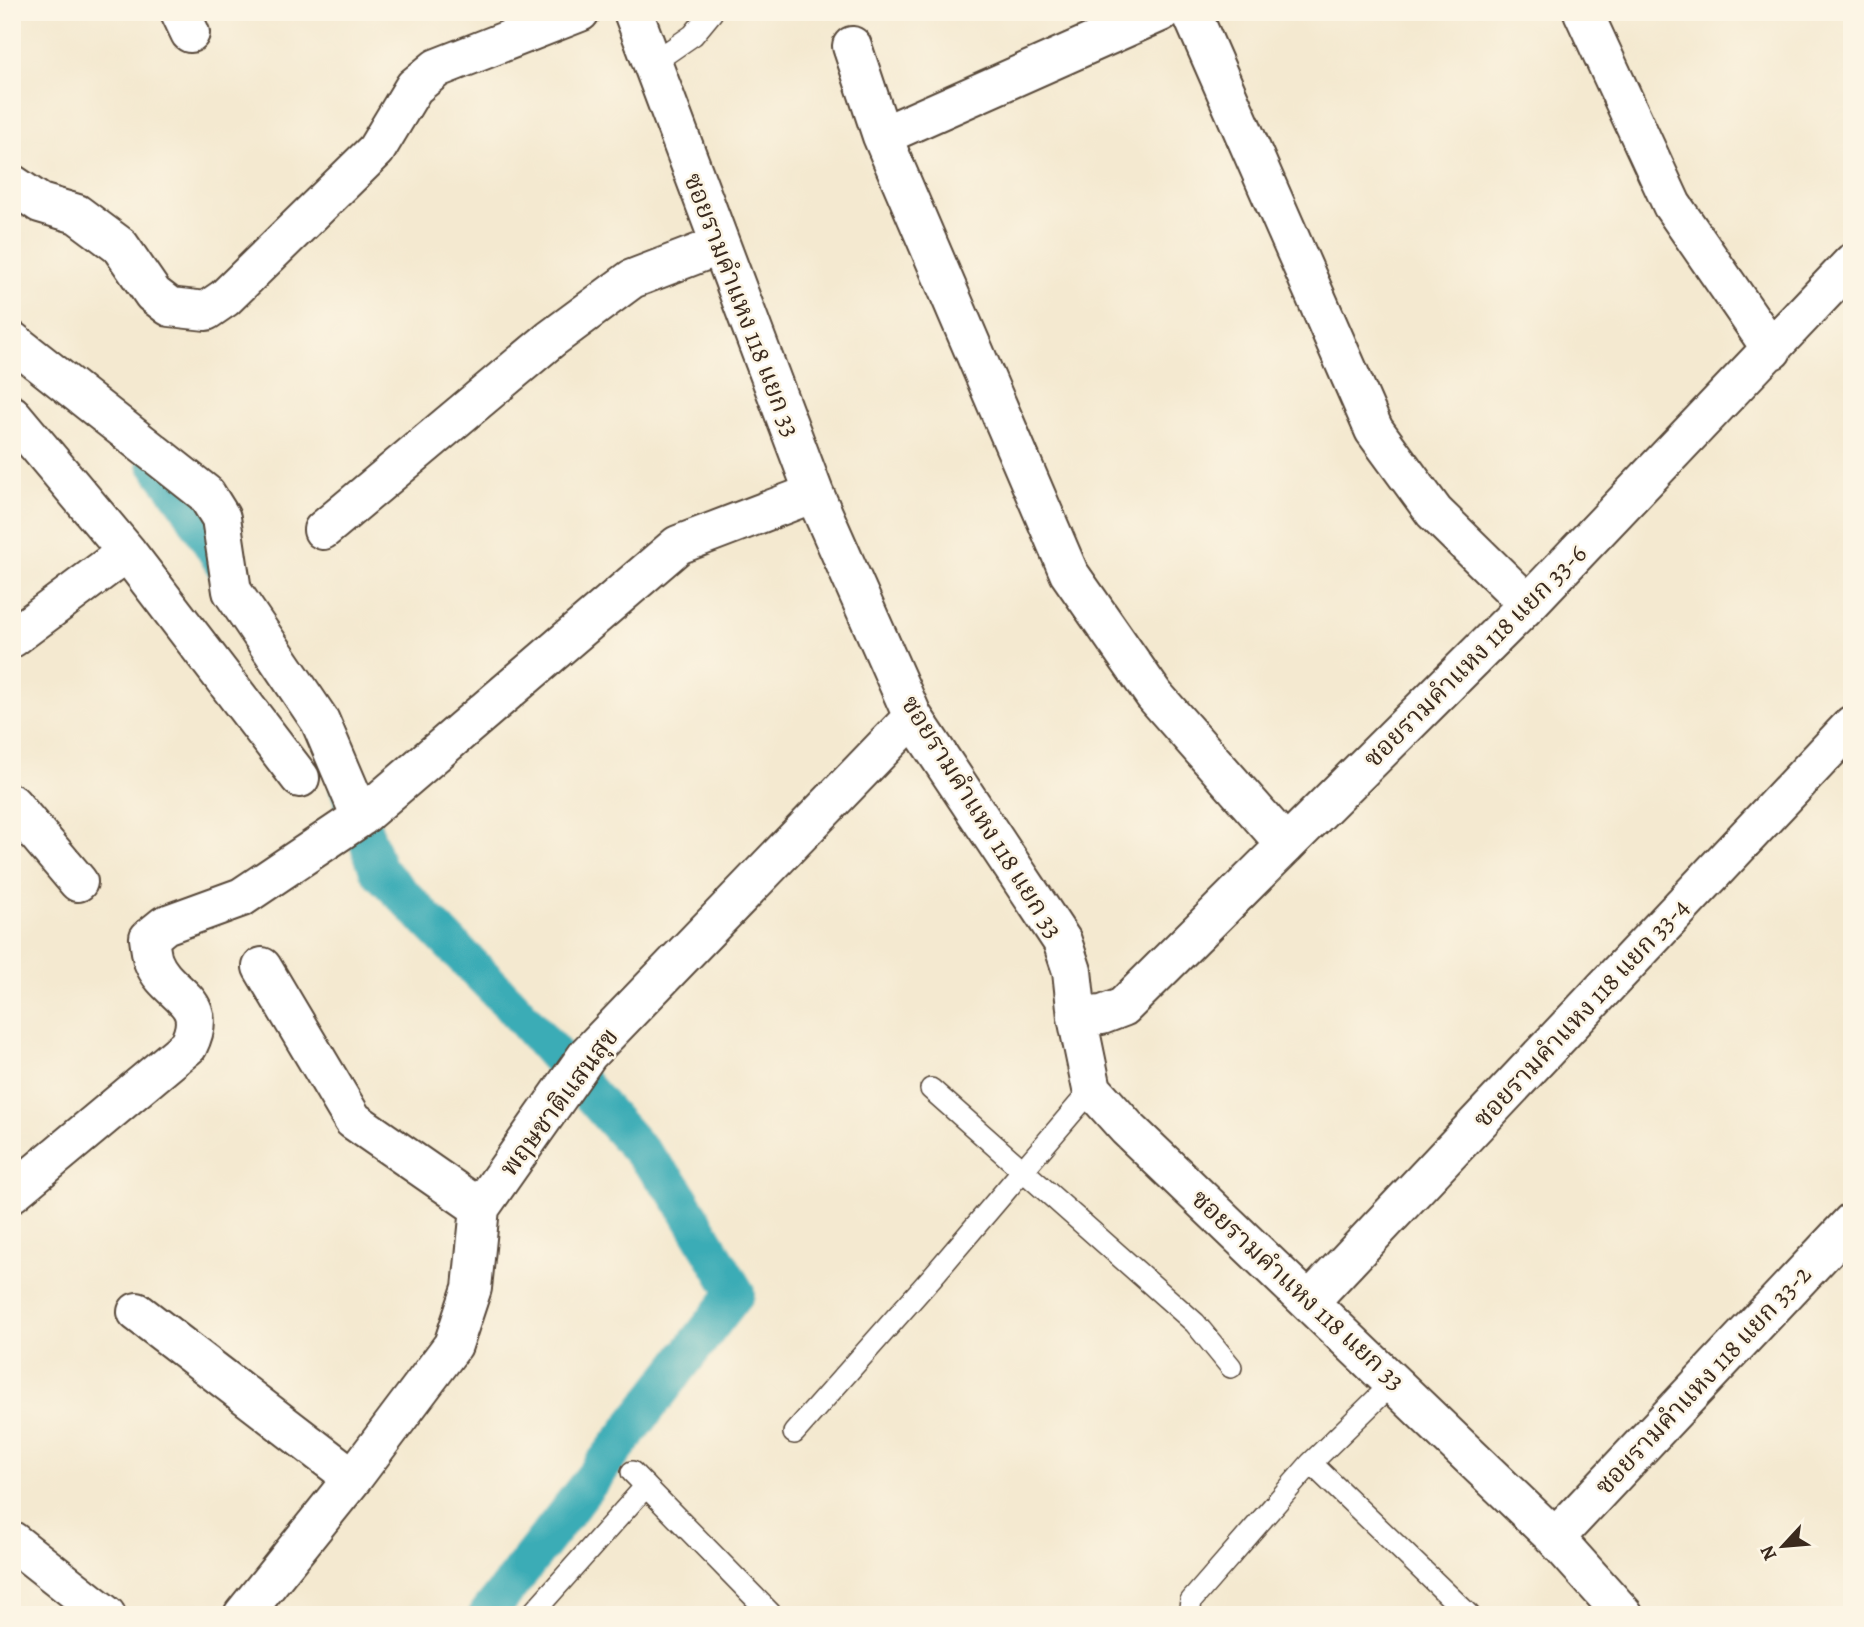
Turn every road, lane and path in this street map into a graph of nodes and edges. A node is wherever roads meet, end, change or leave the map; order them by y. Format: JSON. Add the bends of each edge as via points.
{"nodes":[{"id":1,"x":580,"y":12,"type":"edge"},
{"id":2,"x":632,"y":12,"type":"edge"},
{"id":3,"x":712,"y":12,"type":"edge"},
{"id":4,"x":1161,"y":12,"type":"edge"},
{"id":5,"x":1191,"y":12,"type":"edge"},
{"id":6,"x":1583,"y":12,"type":"edge"},
{"id":7,"x":852,"y":46,"type":"dead end"},
{"id":8,"x":652,"y":64,"type":"junction"},
{"id":9,"x":882,"y":135,"type":"junction"},
{"id":10,"x":12,"y":184,"type":"edge"},
{"id":11,"x":719,"y":246,"type":"junction"},
{"id":12,"x":1852,"y":263,"type":"edge"},
{"id":13,"x":12,"y":341,"type":"edge"},
{"id":14,"x":1772,"y":351,"type":"junction"},
{"id":15,"x":12,"y":415,"type":"edge"},
{"id":16,"x":814,"y":493,"type":"junction"},
{"id":17,"x":323,"y":530,"type":"dead end"},
{"id":18,"x":127,"y":552,"type":"junction"},
{"id":19,"x":1528,"y":604,"type":"junction"},
{"id":20,"x":12,"y":638,"type":"edge"},
{"id":21,"x":913,"y":717,"type":"junction"},
{"id":22,"x":1852,"y":725,"type":"edge"},
{"id":23,"x":300,"y":778,"type":"dead end"},
{"id":24,"x":12,"y":804,"type":"edge"},
{"id":25,"x":361,"y":817,"type":"junction"},
{"id":26,"x":1286,"y":845,"type":"junction"},
{"id":27,"x":78,"y":882,"type":"dead end"},
{"id":28,"x":261,"y":967,"type":"dead end"},
{"id":29,"x":1077,"y":1017,"type":"junction"},
{"id":30,"x":932,"y":1089,"type":"dead end"},
{"id":31,"x":1092,"y":1089,"type":"junction"},
{"id":32,"x":1023,"y":1170,"type":"junction"},
{"id":33,"x":12,"y":1193,"type":"edge"},
{"id":34,"x":480,"y":1208,"type":"junction"},
{"id":35,"x":1852,"y":1222,"type":"edge"},
{"id":36,"x":1310,"y":1301,"type":"junction"},
{"id":37,"x":137,"y":1312,"type":"dead end"},
{"id":38,"x":1231,"y":1367,"type":"dead end"},
{"id":39,"x":1395,"y":1381,"type":"junction"},
{"id":40,"x":794,"y":1433,"type":"dead end"},
{"id":41,"x":1311,"y":1463,"type":"junction"},
{"id":42,"x":352,"y":1478,"type":"junction"},
{"id":43,"x":1555,"y":1538,"type":"junction"},
{"id":44,"x":12,"y":1541,"type":"edge"},
{"id":45,"x":106,"y":1615,"type":"edge"},
{"id":46,"x":243,"y":1615,"type":"edge"},
{"id":47,"x":531,"y":1615,"type":"edge"},
{"id":48,"x":772,"y":1615,"type":"edge"},
{"id":49,"x":1189,"y":1615,"type":"edge"},
{"id":50,"x":1469,"y":1615,"type":"edge"},
{"id":51,"x":1624,"y":1615,"type":"edge"}],
"edges":[{"from":1,"to":10,"type":"street","via":[[437,68],[421,80],[376,150],[225,298],[206,311],[170,307],[153,293],[120,246],[77,214],[40,203]]},
{"from":2,"to":8,"type":"street","name":"ซอยรามคำแหง 118 แยก 33"},
{"from":3,"to":8,"type":"lane","via":[[693,36]]},
{"from":4,"to":9,"type":"street"},
{"from":5,"to":19,"type":"street","via":[[1374,430],[1434,512]]},
{"from":6,"to":14,"type":"street","via":[[1672,205]]},
{"from":7,"to":9,"type":"street"},
{"from":8,"to":11,"type":"street","name":"ซอยรามคำแหง 118 แยก 33"},
{"from":9,"to":26,"type":"street","via":[[1069,573],[1154,695]]},
{"from":11,"to":16,"type":"street","name":"ซอยรามคำแหง 118 แยก 33"},
{"from":11,"to":17,"type":"street","via":[[632,279],[551,340]]},
{"from":12,"to":14,"type":"street","name":"ซอยรามคำแหง 118 แยก 33-6"},
{"from":13,"to":25,"type":"street","via":[[206,494],[221,518],[232,591],[320,721]]},
{"from":14,"to":19,"type":"street","name":"ซอยรามคำแหง 118 แยก 33-6"},
{"from":15,"to":18,"type":"street"},
{"from":16,"to":21,"type":"street","name":"ซอยรามคำแหง 118 แยก 33"},
{"from":16,"to":25,"type":"street","via":[[678,545]]},
{"from":18,"to":20,"type":"street"},
{"from":18,"to":23,"type":"street"},
{"from":19,"to":26,"type":"street","name":"ซอยรามคำแหง 118 แยก 33-6"},
{"from":21,"to":29,"type":"street","name":"ซอยรามคำแหง 118 แยก 33","via":[[1062,941],[1072,971]]},
{"from":21,"to":34,"type":"street","name":"พฤษชาติแสนสุข","via":[[588,1054]]},
{"from":22,"to":36,"type":"street","name":"ซอยรามคำแหง 118 แยก 33-4"},
{"from":24,"to":27,"type":"street"},
{"from":25,"to":33,"type":"street","via":[[242,897],[164,925],[149,938],[154,963],[194,1009],[198,1027],[188,1046]]},
{"from":26,"to":29,"type":"street","name":"ซอยรามคำแหง 118 แยก 33-6","via":[[1123,1007]]},
{"from":28,"to":34,"type":"street","via":[[353,1120]]},
{"from":29,"to":31,"type":"street","name":"ซอยรามคำแหง 118 แยก 33"},
{"from":30,"to":32,"type":"lane"},
{"from":31,"to":32,"type":"lane"},
{"from":31,"to":36,"type":"street","name":"ซอยรามคำแหง 118 แยก 33","via":[[1126,1128]]},
{"from":32,"to":38,"type":"lane","via":[[1195,1323]]},
{"from":32,"to":40,"type":"lane"},
{"from":34,"to":42,"type":"street","name":"พฤษชาติแสนสุข","via":[[472,1288],[453,1345]]},
{"from":35,"to":43,"type":"street","name":"ซอยรามคำแหง 118 แยก 33-2"},
{"from":36,"to":39,"type":"street","name":"ซอยรามคำแหง 118 แยก 33"},
{"from":37,"to":42,"type":"street"},
{"from":39,"to":41,"type":"lane"},
{"from":39,"to":43,"type":"street","name":"ซอยรามคำแหง 118 แยก 33"},
{"from":41,"to":49,"type":"lane","via":[[1191,1601]]},
{"from":41,"to":50,"type":"lane"},
{"from":42,"to":46,"type":"street","name":"พฤษชาติแสนสุข"},
{"from":43,"to":51,"type":"street","name":"ซอยรามคำแหง 118 แยก 33"},
{"from":44,"to":45,"type":"street"},
{"from":47,"to":48,"type":"lane","via":[[639,1479]]}]}
